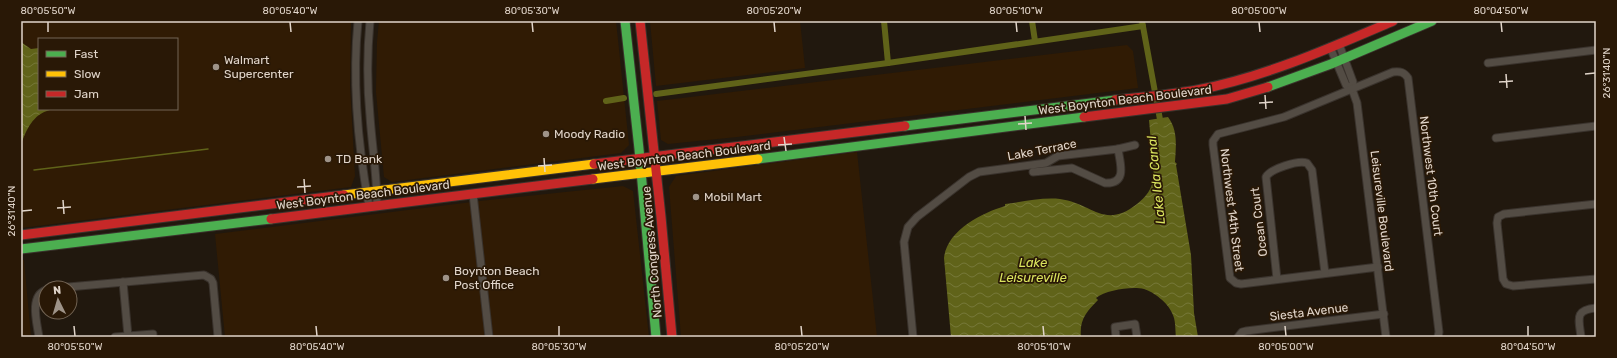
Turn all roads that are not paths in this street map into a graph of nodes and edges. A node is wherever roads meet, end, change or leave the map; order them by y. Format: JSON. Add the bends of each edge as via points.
{"nodes":[{"id":1,"x":358,"y":21,"type":"edge"},
{"id":2,"x":370,"y":21,"type":"edge"},
{"id":3,"x":625,"y":21,"type":"edge"},
{"id":4,"x":640,"y":21,"type":"edge"},
{"id":5,"x":1393,"y":21,"type":"edge"},
{"id":6,"x":1432,"y":21,"type":"edge"},
{"id":7,"x":1334,"y":46,"type":"junction"},
{"id":8,"x":1596,"y":50,"type":"edge"},
{"id":9,"x":1341,"y":60,"type":"junction"},
{"id":10,"x":1488,"y":63,"type":"dead end"},
{"id":11,"x":1352,"y":89,"type":"junction"},
{"id":12,"x":1596,"y":126,"type":"edge"},
{"id":13,"x":861,"y":132,"type":"junction"},
{"id":14,"x":838,"y":134,"type":"junction"},
{"id":15,"x":1496,"y":138,"type":"dead end"},
{"id":16,"x":1136,"y":145,"type":"dead end"},
{"id":17,"x":847,"y":147,"type":"junction"},
{"id":18,"x":1118,"y":148,"type":"junction"},
{"id":19,"x":825,"y":150,"type":"junction"},
{"id":20,"x":655,"y":156,"type":"junction"},
{"id":21,"x":639,"y":158,"type":"junction"},
{"id":22,"x":657,"y":171,"type":"junction"},
{"id":23,"x":1034,"y":172,"type":"dead end"},
{"id":24,"x":640,"y":173,"type":"junction"},
{"id":25,"x":377,"y":191,"type":"junction"},
{"id":26,"x":366,"y":192,"type":"junction"},
{"id":27,"x":472,"y":194,"type":"junction"},
{"id":28,"x":1596,"y":204,"type":"edge"},
{"id":29,"x":373,"y":206,"type":"junction"},
{"id":30,"x":21,"y":235,"type":"edge"},
{"id":31,"x":21,"y":249,"type":"edge"},
{"id":32,"x":1378,"y":267,"type":"junction"},
{"id":33,"x":1325,"y":273,"type":"junction"},
{"id":34,"x":1277,"y":279,"type":"junction"},
{"id":35,"x":1596,"y":279,"type":"edge"},
{"id":36,"x":123,"y":282,"type":"junction"},
{"id":37,"x":78,"y":286,"type":"edge"},
{"id":38,"x":38,"y":296,"type":"edge"},
{"id":39,"x":1596,"y":308,"type":"edge"},
{"id":40,"x":1384,"y":314,"type":"junction"},
{"id":41,"x":654,"y":319,"type":"junction"},
{"id":42,"x":153,"y":334,"type":"dead end"},
{"id":43,"x":672,"y":334,"type":"edge"},
{"id":44,"x":128,"y":336,"type":"junction"},
{"id":45,"x":39,"y":337,"type":"edge"},
{"id":46,"x":115,"y":337,"type":"edge"},
{"id":47,"x":218,"y":337,"type":"edge"},
{"id":48,"x":489,"y":337,"type":"edge"},
{"id":49,"x":656,"y":337,"type":"edge"},
{"id":50,"x":912,"y":337,"type":"edge"},
{"id":51,"x":1116,"y":337,"type":"edge"},
{"id":52,"x":1137,"y":337,"type":"edge"},
{"id":53,"x":1238,"y":337,"type":"edge"},
{"id":54,"x":1386,"y":337,"type":"edge"},
{"id":55,"x":1438,"y":337,"type":"edge"},
{"id":56,"x":1581,"y":337,"type":"edge"}],
"edges":[{"from":1,"to":26,"type":"street","via":[[356,90]]},
{"from":2,"to":25,"type":"street","via":[[369,100]]},
{"from":3,"to":21,"type":"main road","name":"North Congress Avenue"},
{"from":4,"to":20,"type":"main road","name":"North Congress Avenue"},
{"from":5,"to":7,"type":"main road","name":"West Boynton Beach Boulevard"},
{"from":6,"to":9,"type":"main road","name":"West Boynton Beach Boulevard"},
{"from":7,"to":9,"type":"street","name":"Leisureville Boulevard"},
{"from":7,"to":13,"type":"main road","name":"West Boynton Beach Boulevard","via":[[1248,78],[1196,90]]},
{"from":8,"to":10,"type":"street"},
{"from":9,"to":11,"type":"street","name":"Leisureville Boulevard","via":[[1353,82]]},
{"from":9,"to":17,"type":"main road","name":"West Boynton Beach Boulevard","via":[[1252,93],[1227,99]]},
{"from":11,"to":32,"type":"street","name":"Leisureville Boulevard","via":[[1357,103]]},
{"from":11,"to":34,"type":"street","name":"Northwest 14th Street","via":[[1284,117],[1218,134],[1213,141],[1230,278],[1241,284]]},
{"from":11,"to":55,"type":"street","name":"Northwest 10th Court","via":[[1398,71],[1408,78]]},
{"from":12,"to":15,"type":"street"},
{"from":13,"to":14,"type":"main road","name":"West Boynton Beach Boulevard"},
{"from":13,"to":17,"type":"main road"},
{"from":14,"to":19,"type":"main road"},
{"from":14,"to":20,"type":"main road","name":"West Boynton Beach Boulevard"},
{"from":16,"to":18,"type":"street"},
{"from":17,"to":19,"type":"main road","name":"West Boynton Beach Boulevard"},
{"from":18,"to":23,"type":"street","name":"Lake Terrace","via":[[1121,175],[1112,182],[1105,183],[1072,168]]},
{"from":18,"to":50,"type":"street","name":"Lake Terrace","via":[[1058,156],[1049,162],[1033,165],[983,171],[970,177],[917,217],[908,227],[904,242]]},
{"from":19,"to":22,"type":"main road","name":"West Boynton Beach Boulevard"},
{"from":20,"to":21,"type":"main road","name":"West Boynton Beach Boulevard"},
{"from":20,"to":22,"type":"main road","name":"North Congress Avenue"},
{"from":21,"to":24,"type":"main road","name":"North Congress Avenue"},
{"from":21,"to":25,"type":"main road","name":"West Boynton Beach Boulevard"},
{"from":22,"to":24,"type":"main road","name":"West Boynton Beach Boulevard"},
{"from":22,"to":43,"type":"main road","name":"North Congress Avenue"},
{"from":24,"to":27,"type":"main road","name":"West Boynton Beach Boulevard"},
{"from":24,"to":41,"type":"main road","name":"North Congress Avenue"},
{"from":25,"to":26,"type":"main road","name":"West Boynton Beach Boulevard"},
{"from":25,"to":29,"type":"street"},
{"from":26,"to":29,"type":"street"},
{"from":26,"to":30,"type":"main road","name":"West Boynton Beach Boulevard"},
{"from":27,"to":29,"type":"main road","name":"West Boynton Beach Boulevard"},
{"from":27,"to":48,"type":"street"},
{"from":28,"to":35,"type":"street","via":[[1504,214],[1498,217],[1497,223],[1503,279],[1506,284],[1513,286]]},
{"from":29,"to":31,"type":"main road","name":"West Boynton Beach Boulevard"},
{"from":32,"to":33,"type":"street"},
{"from":32,"to":40,"type":"street","name":"Leisureville Boulevard"},
{"from":33,"to":34,"type":"street"},
{"from":33,"to":34,"type":"street","name":"Ocean Court","via":[[1312,170],[1307,163],[1298,162],[1271,171],[1266,177]]},
{"from":36,"to":37,"type":"street"},
{"from":36,"to":44,"type":"street"},
{"from":36,"to":47,"type":"street","via":[[199,274],[208,277],[213,283]]},
{"from":38,"to":45,"type":"street","via":[[36,300]]},
{"from":39,"to":56,"type":"street","via":[[1584,310],[1579,316]]},
{"from":40,"to":53,"type":"street","name":"Siesta Avenue","via":[[1246,331]]},
{"from":40,"to":54,"type":"street","name":"Leisureville Boulevard"},
{"from":41,"to":43,"type":"main road"},
{"from":41,"to":49,"type":"main road","name":"North Congress Avenue"},
{"from":42,"to":44,"type":"street"},
{"from":44,"to":46,"type":"street"},
{"from":51,"to":52,"type":"street","via":[[1115,327],[1135,324]]}]}
